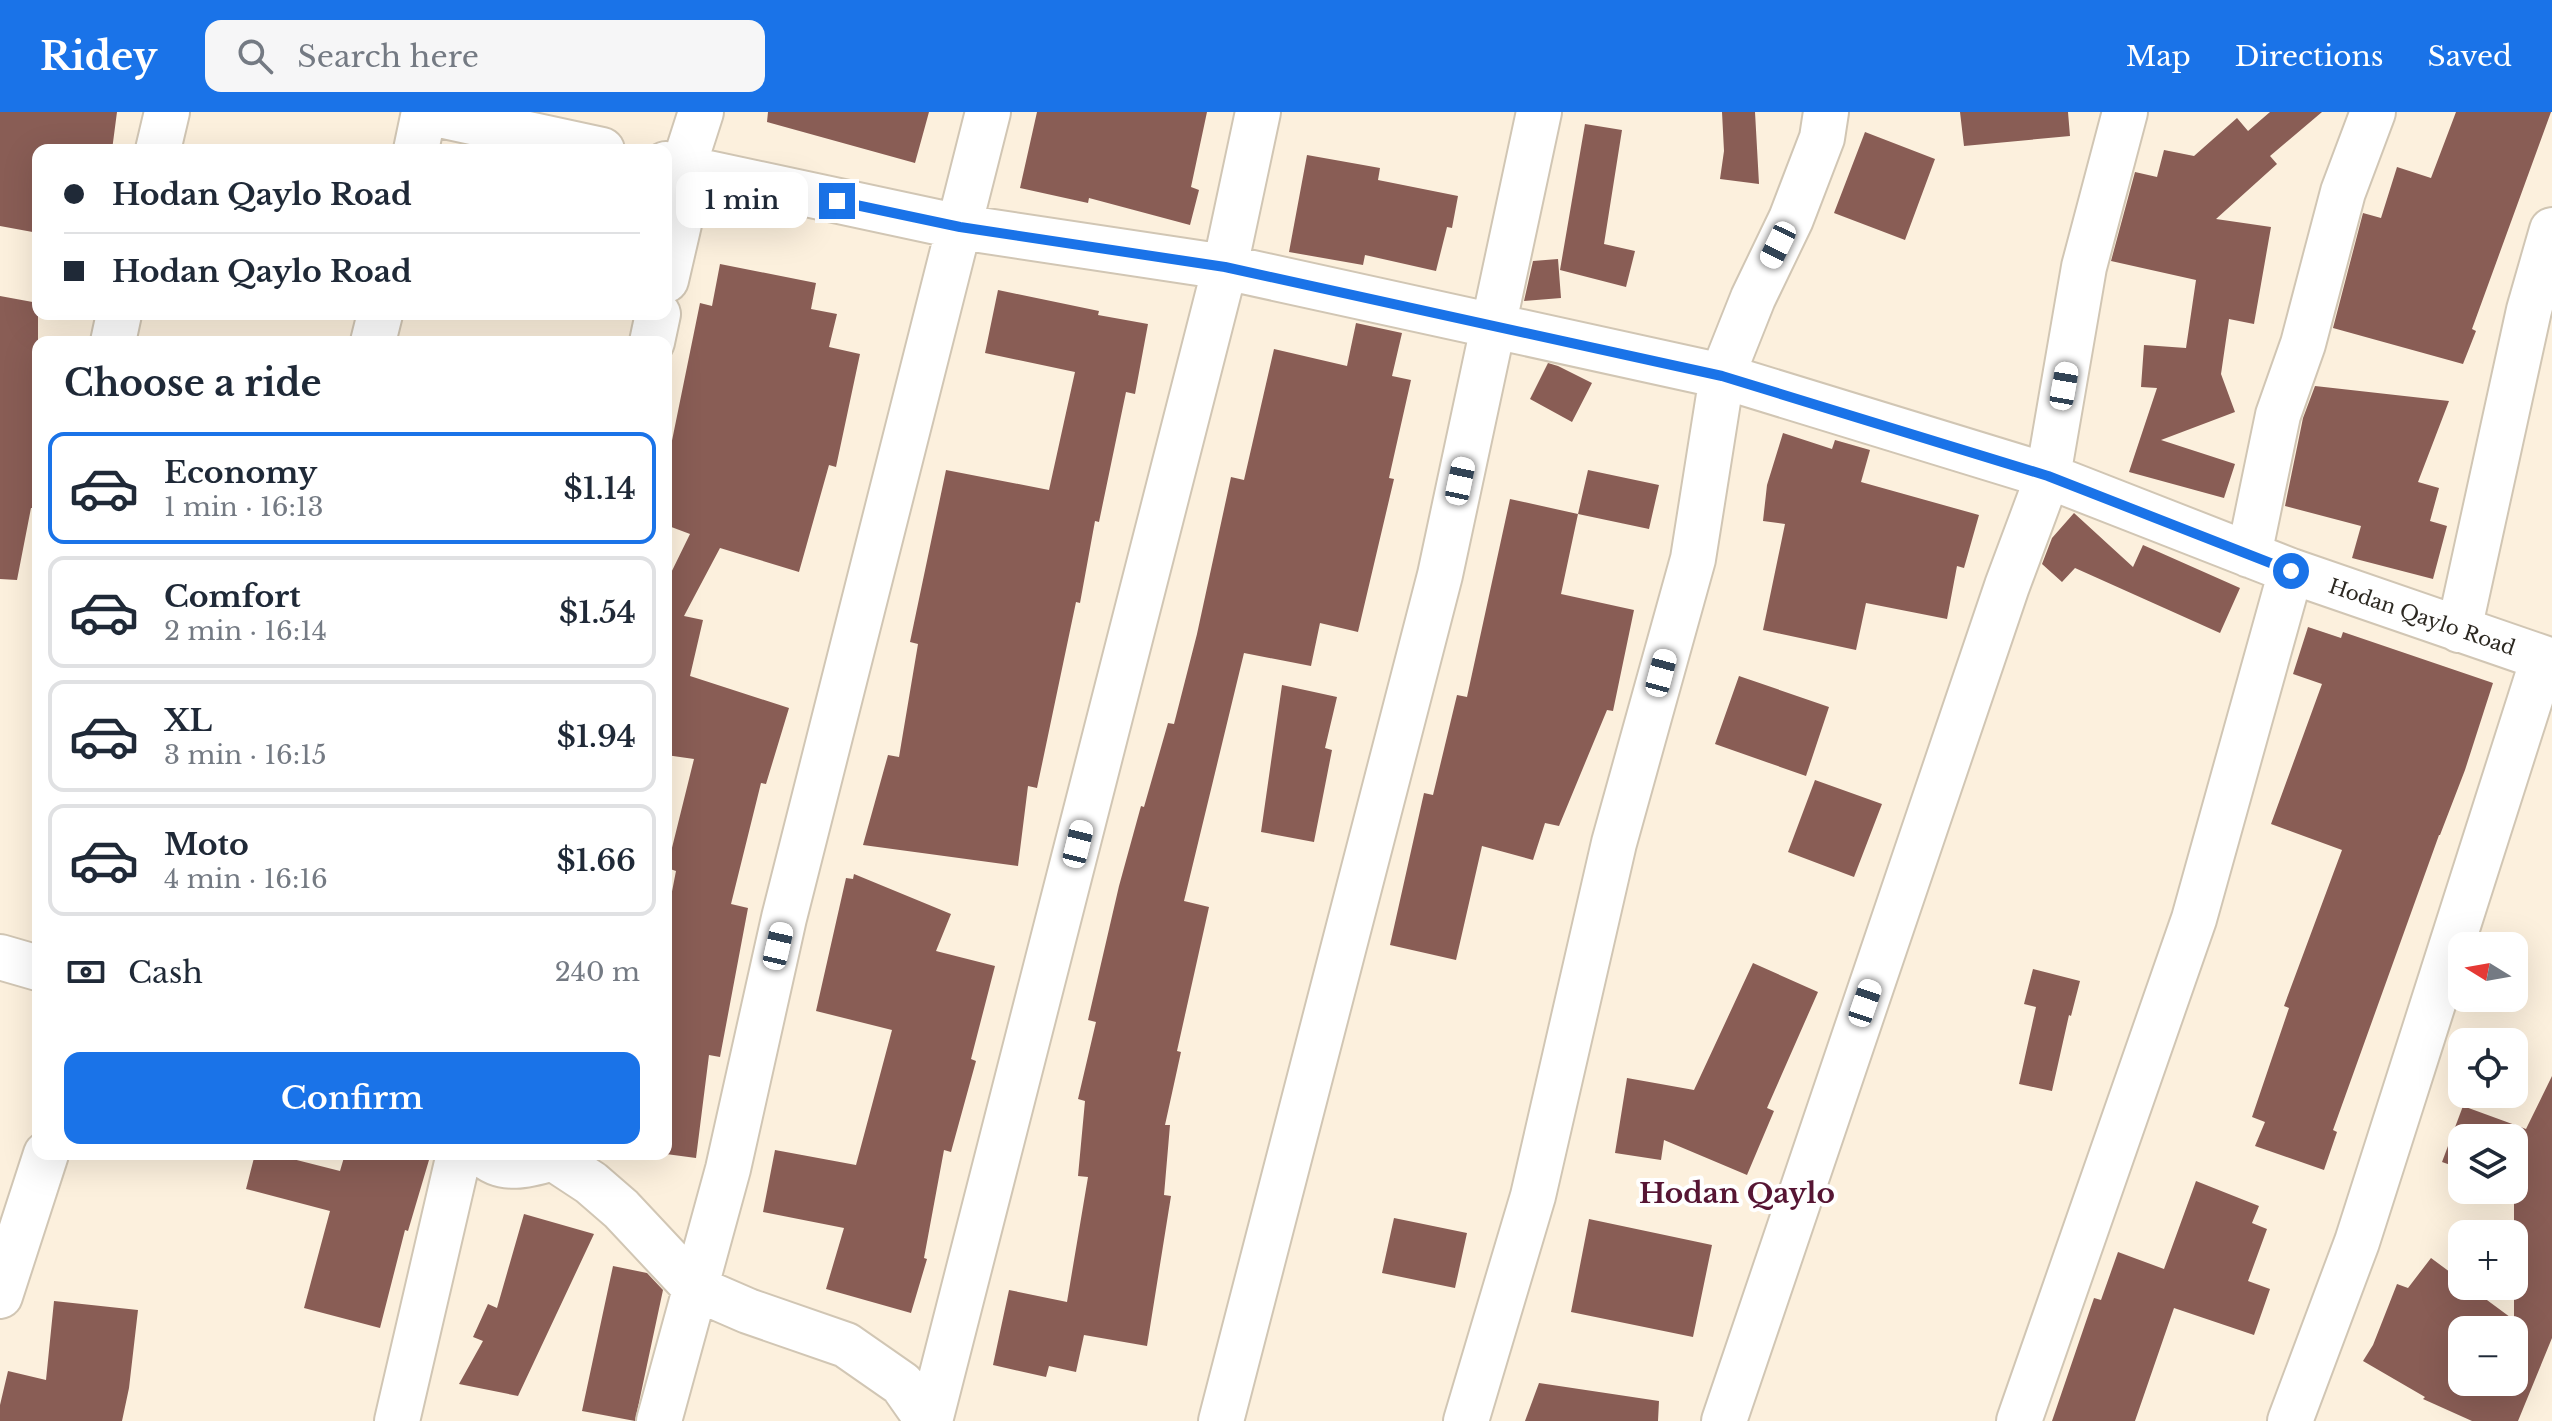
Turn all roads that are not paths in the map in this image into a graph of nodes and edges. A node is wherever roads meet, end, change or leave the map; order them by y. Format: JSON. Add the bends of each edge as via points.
{"nodes":[{"id":1,"x":167,"y":112,"type":"edge"},
{"id":2,"x":425,"y":112,"type":"edge"},
{"id":3,"x":701,"y":112,"type":"edge"},
{"id":4,"x":988,"y":112,"type":"edge"},
{"id":5,"x":1258,"y":112,"type":"edge"},
{"id":6,"x":1539,"y":112,"type":"edge"},
{"id":7,"x":1826,"y":112,"type":"edge"},
{"id":8,"x":2125,"y":112,"type":"edge"},
{"id":9,"x":2373,"y":112,"type":"edge"},
{"id":10,"x":159,"y":144,"type":"edge"},
{"id":11,"x":417,"y":144,"type":"edge"},
{"id":12,"x":574,"y":144,"type":"edge"},
{"id":13,"x":675,"y":166,"type":"edge"},
{"id":14,"x":960,"y":227,"type":"junction"},
{"id":15,"x":2552,"y":230,"type":"edge"},
{"id":16,"x":672,"y":254,"type":"edge"},
{"id":17,"x":1225,"y":267,"type":"junction"},
{"id":18,"x":1493,"y":326,"type":"junction"},
{"id":19,"x":1722,"y":376,"type":"junction"},
{"id":20,"x":2048,"y":476,"type":"junction"},
{"id":21,"x":2249,"y":555,"type":"junction"},
{"id":22,"x":2291,"y":571,"type":"junction"},
{"id":23,"x":2459,"y":630,"type":"junction"},
{"id":24,"x":2548,"y":660,"type":"edge"},
{"id":25,"x":0,"y":957,"type":"edge"},
{"id":26,"x":32,"y":966,"type":"edge"},
{"id":27,"x":44,"y":1160,"type":"edge"},
{"id":28,"x":458,"y":1160,"type":"edge"},
{"id":29,"x":489,"y":1160,"type":"edge"},
{"id":30,"x":543,"y":1160,"type":"edge"},
{"id":31,"x":559,"y":1160,"type":"edge"},
{"id":32,"x":695,"y":1288,"type":"junction"},
{"id":33,"x":0,"y":1296,"type":"edge"},
{"id":34,"x":397,"y":1421,"type":"edge"},
{"id":35,"x":659,"y":1421,"type":"edge"},
{"id":36,"x":929,"y":1421,"type":"edge"},
{"id":37,"x":1221,"y":1421,"type":"edge"},
{"id":38,"x":1466,"y":1421,"type":"edge"},
{"id":39,"x":1724,"y":1421,"type":"edge"},
{"id":40,"x":2019,"y":1421,"type":"edge"},
{"id":41,"x":2290,"y":1421,"type":"edge"}],
"edges":[{"from":1,"to":10,"type":"street"},
{"from":2,"to":11,"type":"street"},
{"from":2,"to":12,"type":"street"},
{"from":3,"to":13,"type":"street"},
{"from":4,"to":14,"type":"street"},
{"from":5,"to":17,"type":"street"},
{"from":6,"to":18,"type":"street"},
{"from":7,"to":19,"type":"street","via":[[1822,138],[1791,219]]},
{"from":8,"to":20,"type":"street","via":[[2084,267]]},
{"from":9,"to":21,"type":"street","via":[[2343,192],[2303,344],[2278,415]]},
{"from":13,"to":14,"type":"street","name":"Hodan Qaylo Road"},
{"from":13,"to":16,"type":"street","via":[[679,224]]},
{"from":14,"to":17,"type":"street","name":"Hodan Qaylo Road"},
{"from":14,"to":32,"type":"street"},
{"from":15,"to":23,"type":"street","via":[[2529,310]]},
{"from":17,"to":18,"type":"street","name":"Hodan Qaylo Road"},
{"from":17,"to":36,"type":"street"},
{"from":18,"to":19,"type":"street","name":"Hodan Qaylo Road"},
{"from":18,"to":37,"type":"street","via":[[1440,575]]},
{"from":19,"to":20,"type":"street","name":"Hodan Qaylo Road"},
{"from":19,"to":38,"type":"street","via":[[1693,559],[1614,843],[1533,1196]]},
{"from":20,"to":21,"type":"street","name":"Hodan Qaylo Road"},
{"from":20,"to":39,"type":"street"},
{"from":21,"to":22,"type":"street","name":"Hodan Qaylo Road"},
{"from":22,"to":23,"type":"street","name":"Hodan Qaylo Road"},
{"from":22,"to":40,"type":"street","via":[[2194,919]]},
{"from":23,"to":24,"type":"street","name":"Hodan Qaylo Road"},
{"from":24,"to":41,"type":"street","via":[[2357,1242]]},
{"from":25,"to":26,"type":"street"},
{"from":27,"to":33,"type":"street"},
{"from":28,"to":34,"type":"street"},
{"from":29,"to":30,"type":"street","via":[[509,1167]]},
{"from":31,"to":32,"type":"street","via":[[621,1209]]},
{"from":32,"to":35,"type":"street"},
{"from":32,"to":36,"type":"street","via":[[846,1345],[902,1384]]}]}
